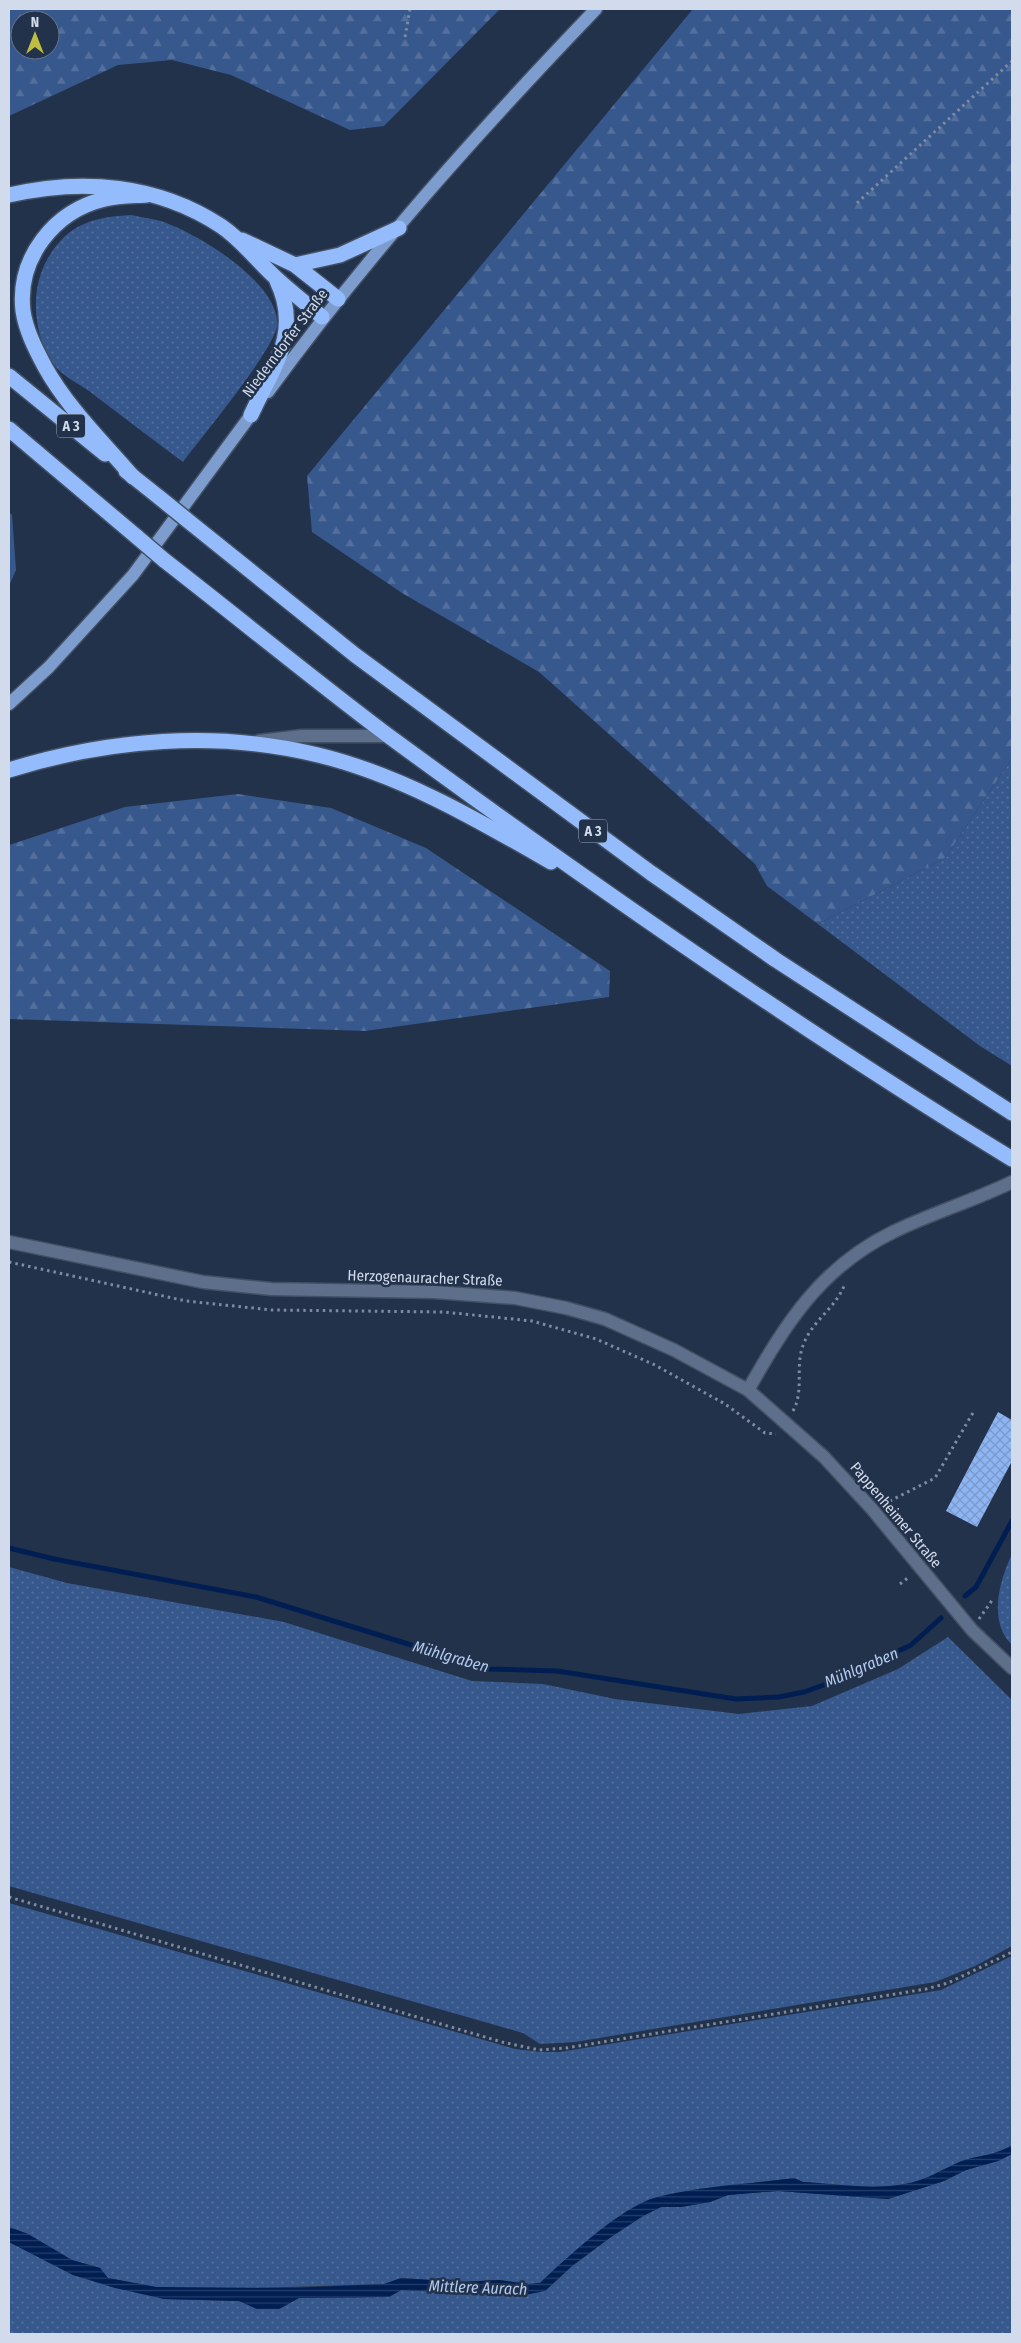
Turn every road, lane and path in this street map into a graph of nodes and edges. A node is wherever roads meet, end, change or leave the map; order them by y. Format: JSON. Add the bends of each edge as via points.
{"nodes":[{"id":1,"x":410,"y":9,"type":"edge"},
{"id":2,"x":596,"y":9,"type":"edge"},
{"id":3,"x":405,"y":36,"type":"dead end"},
{"id":4,"x":1012,"y":61,"type":"edge"},
{"id":5,"x":9,"y":195,"type":"edge"},
{"id":6,"x":147,"y":195,"type":"junction"},
{"id":7,"x":857,"y":203,"type":"dead end"},
{"id":8,"x":400,"y":228,"type":"junction"},
{"id":9,"x":236,"y":238,"type":"junction"},
{"id":10,"x":295,"y":264,"type":"junction"},
{"id":11,"x":276,"y":278,"type":"junction"},
{"id":12,"x":338,"y":299,"type":"junction"},
{"id":13,"x":322,"y":317,"type":"junction"},
{"id":14,"x":9,"y":376,"type":"edge"},
{"id":15,"x":251,"y":415,"type":"junction"},
{"id":16,"x":9,"y":429,"type":"edge"},
{"id":17,"x":133,"y":476,"type":"junction"},
{"id":18,"x":9,"y":704,"type":"edge"},
{"id":19,"x":389,"y":736,"type":"junction"},
{"id":20,"x":249,"y":743,"type":"junction"},
{"id":21,"x":9,"y":770,"type":"edge"},
{"id":22,"x":630,"y":908,"type":"junction"},
{"id":23,"x":1012,"y":1113,"type":"edge"},
{"id":24,"x":1006,"y":1155,"type":"edge"},
{"id":25,"x":1012,"y":1182,"type":"edge"},
{"id":26,"x":9,"y":1242,"type":"edge"},
{"id":27,"x":849,"y":1259,"type":"junction"},
{"id":28,"x":9,"y":1262,"type":"edge"},
{"id":29,"x":748,"y":1390,"type":"junction"},
{"id":30,"x":974,"y":1411,"type":"dead end"},
{"id":31,"x":785,"y":1422,"type":"junction"},
{"id":32,"x":872,"y":1509,"type":"junction"},
{"id":33,"x":993,"y":1599,"type":"dead end"},
{"id":34,"x":972,"y":1630,"type":"junction"},
{"id":35,"x":1012,"y":1668,"type":"edge"},
{"id":36,"x":9,"y":1897,"type":"edge"},
{"id":37,"x":1012,"y":1952,"type":"edge"}],
"edges":[{"from":1,"to":3,"type":"path"},
{"from":2,"to":8,"type":"main road","name":"Niederndorfer Straße","via":[[471,143]]},
{"from":4,"to":7,"type":"path"},
{"from":5,"to":6,"type":"highway","via":[[80,184],[113,186]]},
{"from":6,"to":9,"type":"highway","via":[[185,207]]},
{"from":6,"to":17,"type":"highway","via":[[105,199],[61,220],[33,253],[23,293],[27,328],[48,373]]},
{"from":8,"to":10,"type":"highway","via":[[340,255]]},
{"from":8,"to":12,"type":"main road","name":"Niederndorfer Straße"},
{"from":9,"to":10,"type":"highway"},
{"from":9,"to":11,"type":"highway"},
{"from":10,"to":12,"type":"highway"},
{"from":11,"to":13,"type":"highway"},
{"from":11,"to":15,"type":"highway","via":[[284,295],[288,331]]},
{"from":12,"to":13,"type":"main road","name":"Niederndorfer Straße"},
{"from":13,"to":15,"type":"main road","name":"Niederndorfer Straße"},
{"from":14,"to":17,"type":"highway","number":"A 3"},
{"from":15,"to":18,"type":"main road","name":"Niederndorfer Straße","via":[[133,575],[62,653]]},
{"from":16,"to":19,"type":"highway","bridge":true,"via":[[164,560]]},
{"from":17,"to":23,"type":"highway","number":"A 3","bridge":true,"via":[[363,661],[651,873],[776,960]]},
{"from":19,"to":20,"type":"street","via":[[302,736]]},
{"from":19,"to":22,"type":"highway"},
{"from":20,"to":21,"type":"highway","via":[[191,740],[121,744],[56,756]]},
{"from":20,"to":22,"type":"highway","via":[[318,755],[381,776],[455,809]]},
{"from":22,"to":24,"type":"highway","via":[[911,1096]]},
{"from":25,"to":27,"type":"street","via":[[892,1233]]},
{"from":26,"to":29,"type":"street","name":"Herzogenauracher Straße","via":[[203,1282],[271,1289],[434,1292],[514,1298],[566,1308],[606,1319],[674,1350]]},
{"from":27,"to":29,"type":"street","via":[[810,1294],[778,1337]]},
{"from":27,"to":31,"type":"path","via":[[842,1293],[804,1342],[800,1358],[799,1397]]},
{"from":28,"to":31,"type":"path","via":[[186,1301],[272,1310],[444,1312],[532,1321],[596,1340],[654,1365],[725,1404],[766,1433],[776,1434]]},
{"from":29,"to":31,"type":"street","name":"Pappenheimer Straße"},
{"from":30,"to":32,"type":"path","via":[[936,1478]]},
{"from":31,"to":32,"type":"street","name":"Pappenheimer Straße","via":[[824,1457]]},
{"from":32,"to":34,"type":"street","name":"Pappenheimer Straße"},
{"from":33,"to":34,"type":"path"},
{"from":34,"to":35,"type":"street","name":"Pappenheimer Straße"},
{"from":36,"to":37,"type":"path","via":[[502,2042],[539,2050],[926,1989],[948,1983]]}]}
